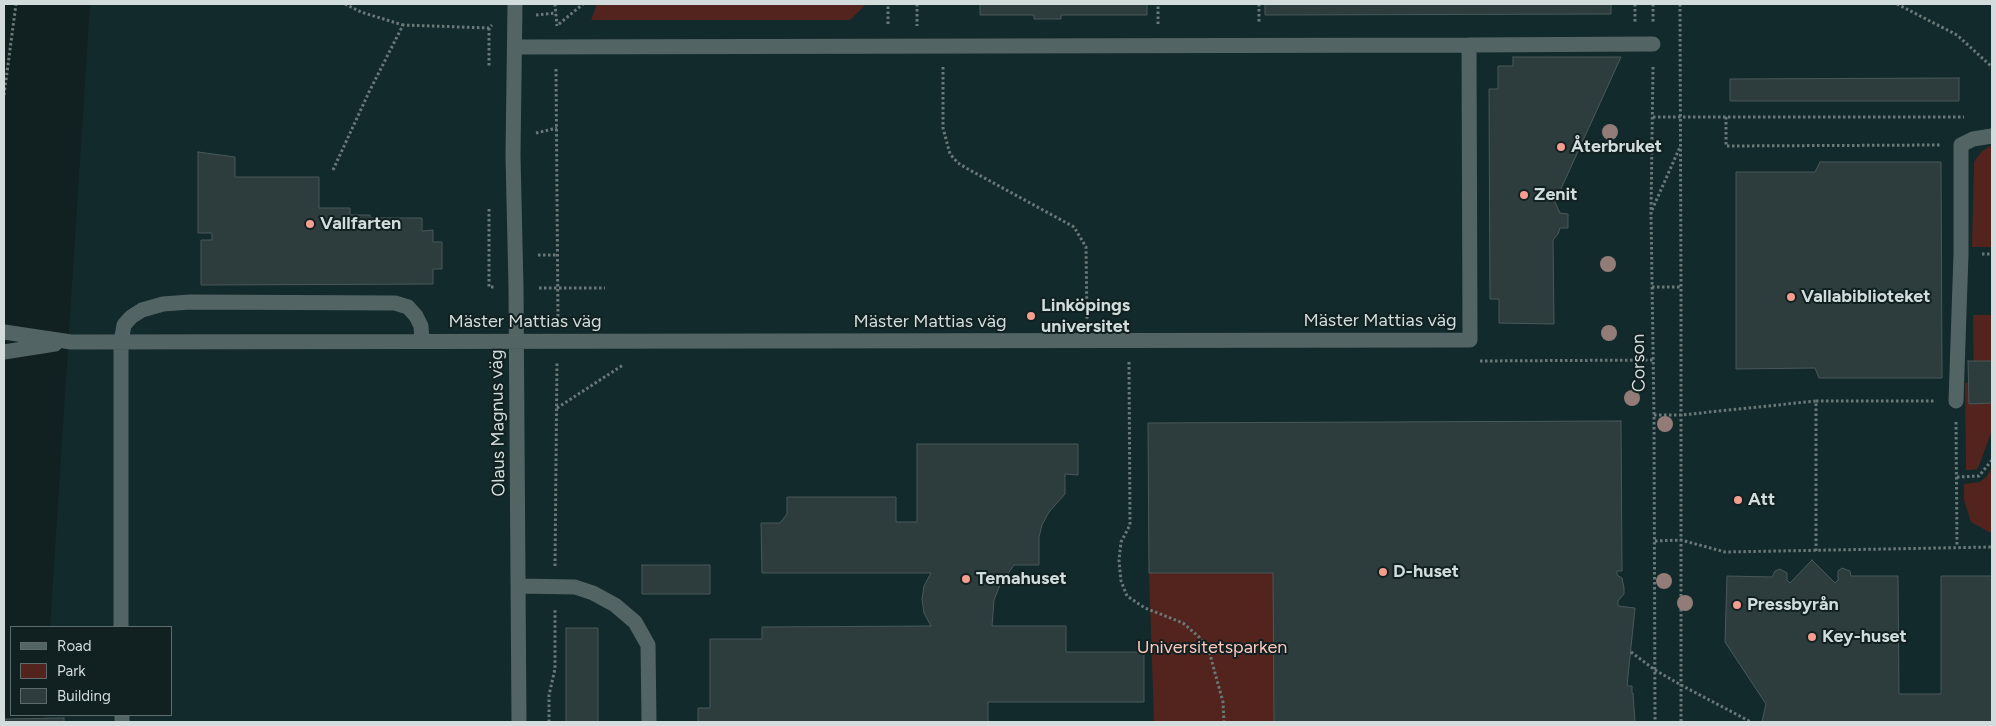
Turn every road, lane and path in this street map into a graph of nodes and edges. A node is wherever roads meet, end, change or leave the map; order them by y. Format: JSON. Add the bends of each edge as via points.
{"nodes":[{"id":1,"x":16,"y":4,"type":"edge"},
{"id":2,"x":345,"y":4,"type":"edge"},
{"id":3,"x":583,"y":4,"type":"edge"},
{"id":4,"x":1158,"y":4,"type":"edge"},
{"id":5,"x":1259,"y":4,"type":"edge"},
{"id":6,"x":1635,"y":4,"type":"edge"},
{"id":7,"x":1653,"y":4,"type":"edge"},
{"id":8,"x":1680,"y":4,"type":"edge"},
{"id":9,"x":1898,"y":4,"type":"edge"},
{"id":10,"x":515,"y":10,"type":"edge"},
{"id":11,"x":556,"y":13,"type":"dead end"},
{"id":12,"x":1635,"y":24,"type":"dead end"},
{"id":13,"x":403,"y":25,"type":"junction"},
{"id":14,"x":1158,"y":25,"type":"dead end"},
{"id":15,"x":1259,"y":25,"type":"dead end"},
{"id":16,"x":556,"y":26,"type":"dead end"},
{"id":17,"x":489,"y":28,"type":"junction"},
{"id":18,"x":1653,"y":44,"type":"junction"},
{"id":19,"x":1469,"y":45,"type":"junction"},
{"id":20,"x":943,"y":46,"type":"junction"},
{"id":21,"x":515,"y":47,"type":"junction"},
{"id":22,"x":1992,"y":67,"type":"edge"},
{"id":23,"x":489,"y":68,"type":"dead end"},
{"id":24,"x":4,"y":95,"type":"edge"},
{"id":25,"x":1653,"y":117,"type":"junction"},
{"id":26,"x":1681,"y":117,"type":"junction"},
{"id":27,"x":1726,"y":117,"type":"junction"},
{"id":28,"x":1972,"y":117,"type":"dead end"},
{"id":29,"x":557,"y":128,"type":"dead end"},
{"id":30,"x":532,"y":134,"type":"dead end"},
{"id":31,"x":1992,"y":136,"type":"edge"},
{"id":32,"x":1681,"y":144,"type":"junction"},
{"id":33,"x":1961,"y":145,"type":"junction"},
{"id":34,"x":333,"y":170,"type":"dead end"},
{"id":35,"x":490,"y":204,"type":"dead end"},
{"id":36,"x":1651,"y":213,"type":"junction"},
{"id":37,"x":532,"y":255,"type":"dead end"},
{"id":38,"x":558,"y":255,"type":"dead end"},
{"id":39,"x":489,"y":287,"type":"dead end"},
{"id":40,"x":1652,"y":287,"type":"junction"},
{"id":41,"x":1682,"y":287,"type":"junction"},
{"id":42,"x":558,"y":288,"type":"dead end"},
{"id":43,"x":605,"y":288,"type":"dead end"},
{"id":44,"x":4,"y":332,"type":"edge"},
{"id":45,"x":1088,"y":340,"type":"junction"},
{"id":46,"x":1129,"y":340,"type":"junction"},
{"id":47,"x":422,"y":341,"type":"junction"},
{"id":48,"x":516,"y":341,"type":"junction"},
{"id":49,"x":71,"y":342,"type":"junction"},
{"id":50,"x":121,"y":342,"type":"junction"},
{"id":51,"x":4,"y":352,"type":"edge"},
{"id":52,"x":626,"y":363,"type":"dead end"},
{"id":53,"x":1956,"y":401,"type":"junction"},
{"id":54,"x":1816,"y":402,"type":"junction"},
{"id":55,"x":557,"y":408,"type":"dead end"},
{"id":56,"x":1654,"y":414,"type":"junction"},
{"id":57,"x":1681,"y":414,"type":"junction"},
{"id":58,"x":1992,"y":460,"type":"edge"},
{"id":59,"x":1957,"y":477,"type":"junction"},
{"id":60,"x":1654,"y":540,"type":"junction"},
{"id":61,"x":1681,"y":540,"type":"junction"},
{"id":62,"x":1957,"y":547,"type":"junction"},
{"id":63,"x":1992,"y":547,"type":"edge"},
{"id":64,"x":1816,"y":551,"type":"junction"},
{"id":65,"x":519,"y":586,"type":"junction"},
{"id":66,"x":121,"y":626,"type":"edge"},
{"id":67,"x":1631,"y":652,"type":"dead end"},
{"id":68,"x":1655,"y":670,"type":"junction"},
{"id":69,"x":1681,"y":685,"type":"junction"},
{"id":70,"x":519,"y":722,"type":"edge"},
{"id":71,"x":649,"y":722,"type":"edge"},
{"id":72,"x":1224,"y":722,"type":"edge"},
{"id":73,"x":1655,"y":722,"type":"edge"},
{"id":74,"x":1681,"y":722,"type":"edge"},
{"id":75,"x":1751,"y":722,"type":"edge"}],
"edges":[{"from":1,"to":24,"type":"path"},
{"from":2,"to":13,"type":"path"},
{"from":3,"to":16,"type":"path"},
{"from":4,"to":14,"type":"path"},
{"from":5,"to":15,"type":"path"},
{"from":6,"to":12,"type":"path"},
{"from":7,"to":18,"type":"path","name":"Corson"},
{"from":8,"to":26,"type":"path"},
{"from":9,"to":22,"type":"path","via":[[1957,34]]},
{"from":10,"to":11,"type":"path"},
{"from":10,"to":17,"type":"path","via":[[496,17],[495,24]]},
{"from":10,"to":21,"type":"street","name":"Olaus Magnus väg"},
{"from":13,"to":17,"type":"path"},
{"from":13,"to":34,"type":"path"},
{"from":17,"to":23,"type":"path"},
{"from":18,"to":19,"type":"street"},
{"from":18,"to":25,"type":"path","name":"Corson"},
{"from":19,"to":20,"type":"street"},
{"from":19,"to":46,"type":"street","name":"Mäster Mattias väg","via":[[1470,340]]},
{"from":20,"to":21,"type":"street"},
{"from":20,"to":45,"type":"path","via":[[943,128],[950,154],[968,169],[1074,227],[1086,246]]},
{"from":21,"to":48,"type":"street","name":"Olaus Magnus väg"},
{"from":25,"to":26,"type":"path"},
{"from":25,"to":36,"type":"path","name":"Corson"},
{"from":26,"to":27,"type":"path"},
{"from":26,"to":32,"type":"path"},
{"from":27,"to":28,"type":"path"},
{"from":27,"to":33,"type":"path","via":[[1726,146]]},
{"from":29,"to":30,"type":"path"},
{"from":31,"to":33,"type":"street"},
{"from":32,"to":36,"type":"path"},
{"from":32,"to":41,"type":"path"},
{"from":33,"to":53,"type":"street"},
{"from":35,"to":39,"type":"path"},
{"from":36,"to":40,"type":"path","name":"Corson"},
{"from":37,"to":38,"type":"path"},
{"from":40,"to":41,"type":"path"},
{"from":40,"to":56,"type":"path","name":"Corson"},
{"from":41,"to":57,"type":"path"},
{"from":42,"to":43,"type":"path"},
{"from":44,"to":49,"type":"street","name":"Mäster Mattias väg"},
{"from":45,"to":46,"type":"street","name":"Mäster Mattias väg"},
{"from":45,"to":48,"type":"street","name":"Mäster Mattias väg"},
{"from":46,"to":72,"type":"path","via":[[1130,525],[1121,542],[1121,581],[1127,596],[1145,608],[1183,623],[1199,637],[1209,651],[1223,702]]},
{"from":47,"to":48,"type":"street","name":"Mäster Mattias väg"},
{"from":47,"to":50,"type":"street","name":"Mäster Mattias väg"},
{"from":47,"to":50,"type":"street","via":[[421,326],[416,316],[408,307],[395,303],[190,302],[142,310],[124,325]]},
{"from":48,"to":65,"type":"street","name":"Olaus Magnus väg"},
{"from":49,"to":50,"type":"street","name":"Mäster Mattias väg"},
{"from":49,"to":51,"type":"street","name":"Mäster Mattias väg"},
{"from":50,"to":66,"type":"street"},
{"from":52,"to":55,"type":"path"},
{"from":53,"to":54,"type":"path"},
{"from":53,"to":59,"type":"path"},
{"from":54,"to":57,"type":"path"},
{"from":54,"to":64,"type":"path"},
{"from":56,"to":57,"type":"path"},
{"from":56,"to":60,"type":"path","name":"Corson"},
{"from":57,"to":61,"type":"path"},
{"from":58,"to":59,"type":"path","via":[[1978,476]]},
{"from":59,"to":62,"type":"path"},
{"from":60,"to":61,"type":"path"},
{"from":60,"to":68,"type":"path","name":"Corson"},
{"from":61,"to":64,"type":"path","via":[[1725,552]]},
{"from":61,"to":69,"type":"path"},
{"from":62,"to":63,"type":"path"},
{"from":62,"to":64,"type":"path"},
{"from":65,"to":70,"type":"street","name":"Olaus Magnus väg"},
{"from":65,"to":71,"type":"street","via":[[575,587],[615,605],[635,622],[648,645]]},
{"from":67,"to":68,"type":"path"},
{"from":68,"to":69,"type":"path"},
{"from":68,"to":73,"type":"path","name":"Corson"},
{"from":69,"to":74,"type":"path"},
{"from":69,"to":75,"type":"path"}]}
